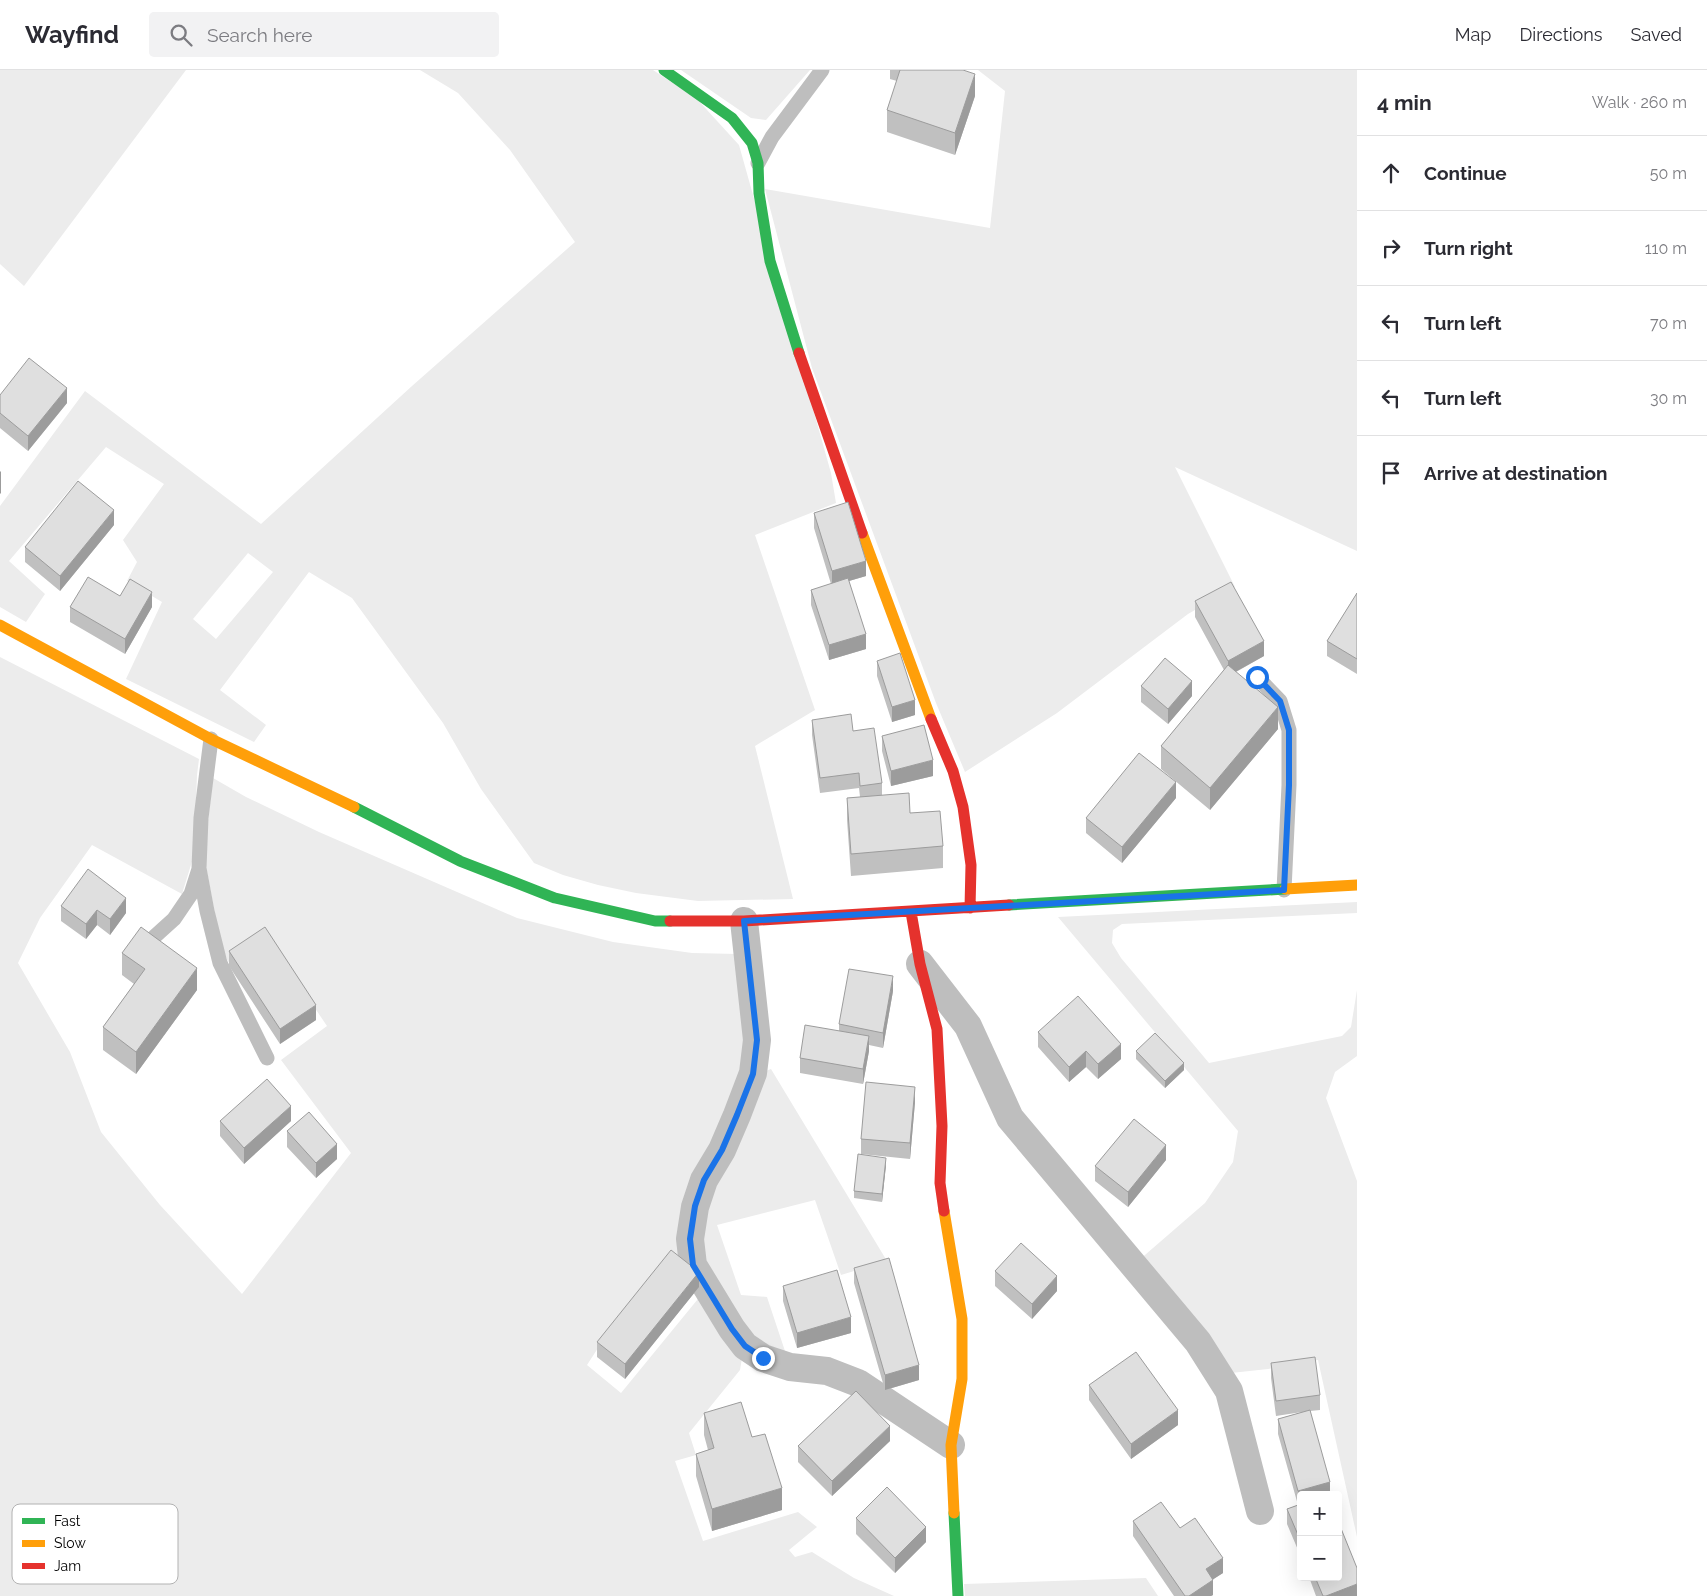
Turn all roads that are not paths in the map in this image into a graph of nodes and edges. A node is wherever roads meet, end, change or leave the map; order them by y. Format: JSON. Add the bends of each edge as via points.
{"nodes":[{"id":1,"x":664,"y":70,"type":"edge"},
{"id":2,"x":822,"y":70,"type":"edge"},
{"id":3,"x":758,"y":163,"type":"junction"},
{"id":4,"x":0,"y":625,"type":"edge"},
{"id":5,"x":1257,"y":677,"type":"dead end"},
{"id":6,"x":211,"y":739,"type":"junction"},
{"id":7,"x":199,"y":868,"type":"junction"},
{"id":8,"x":1357,"y":885,"type":"edge"},
{"id":9,"x":1284,"y":890,"type":"junction"},
{"id":10,"x":970,"y":908,"type":"junction"},
{"id":11,"x":911,"y":912,"type":"junction"},
{"id":12,"x":744,"y":921,"type":"junction"},
{"id":13,"x":153,"y":938,"type":"edge"},
{"id":14,"x":920,"y":964,"type":"junction"},
{"id":15,"x":267,"y":1058,"type":"dead end"},
{"id":16,"x":951,"y":1445,"type":"junction"},
{"id":17,"x":1260,"y":1511,"type":"dead end"},
{"id":18,"x":958,"y":1596,"type":"edge"}],
"edges":[{"from":1,"to":3,"type":"street","via":[[732,118],[752,143]]},
{"from":2,"to":3,"type":"lane","via":[[772,137]]},
{"from":3,"to":10,"type":"street","via":[[759,193],[770,261],[802,362],[923,701],[953,771],[963,807],[971,865]]},
{"from":4,"to":6,"type":"street"},
{"from":5,"to":9,"type":"lane","via":[[1280,701],[1289,730]]},
{"from":6,"to":7,"type":"lane","via":[[201,818]]},
{"from":6,"to":12,"type":"street","via":[[460,861],[555,898],[655,921]]},
{"from":7,"to":13,"type":"lane","via":[[190,894],[174,919]]},
{"from":7,"to":15,"type":"lane","via":[[220,963]]},
{"from":8,"to":9,"type":"street"},
{"from":9,"to":10,"type":"street"},
{"from":10,"to":11,"type":"street"},
{"from":11,"to":12,"type":"street"},
{"from":11,"to":14,"type":"street"},
{"from":12,"to":16,"type":"street","via":[[757,1040],[753,1074],[695,1206],[690,1239],[693,1265],[745,1346],[763,1358],[790,1367],[827,1371],[858,1383]]},
{"from":14,"to":16,"type":"street","via":[[937,1029],[942,1126],[940,1183],[962,1319],[962,1379]]},
{"from":14,"to":17,"type":"street","via":[[968,1026],[1010,1118],[1198,1342],[1229,1391]]},
{"from":16,"to":18,"type":"street"}]}
